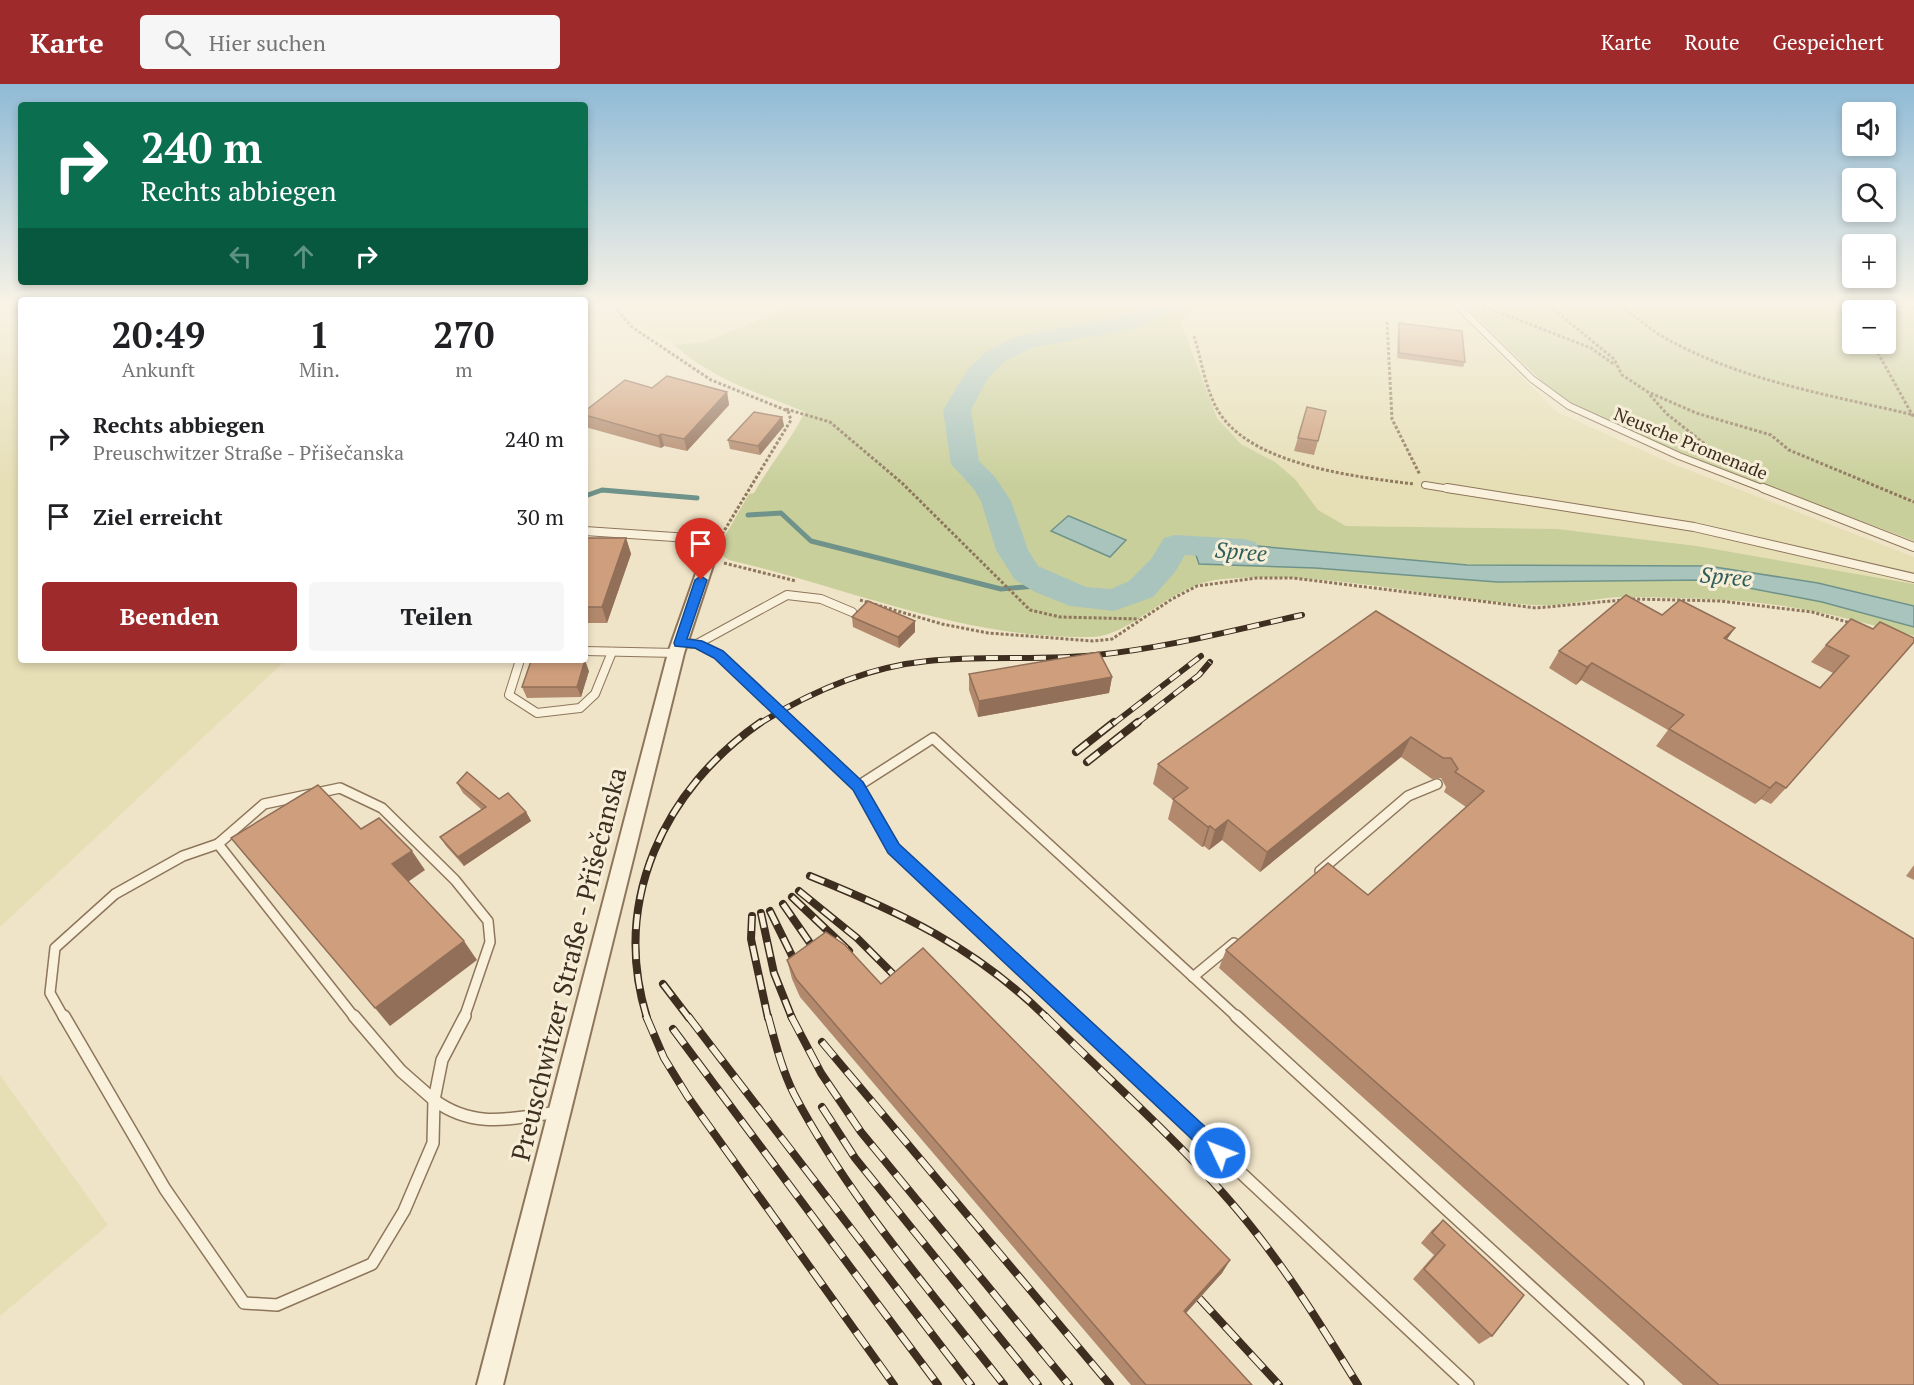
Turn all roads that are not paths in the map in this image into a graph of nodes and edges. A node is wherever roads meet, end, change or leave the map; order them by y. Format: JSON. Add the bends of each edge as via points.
{"nodes":[{"id":1,"x":1517,"y":364,"type":"edge"},
{"id":2,"x":1425,"y":485,"type":"road end"},
{"id":3,"x":588,"y":531,"type":"edge"},
{"id":4,"x":1914,"y":547,"type":"edge"},
{"id":5,"x":708,"y":555,"type":"joint"},
{"id":6,"x":1914,"y":578,"type":"edge"},
{"id":7,"x":852,"y":612,"type":"dead end"},
{"id":8,"x":684,"y":647,"type":"junction"},
{"id":9,"x":588,"y":651,"type":"edge"},
{"id":10,"x":612,"y":652,"type":"junction"},
{"id":11,"x":519,"y":663,"type":"edge"},
{"id":12,"x":1437,"y":784,"type":"dead end"},
{"id":13,"x":858,"y":786,"type":"junction"},
{"id":14,"x":218,"y":844,"type":"junction"},
{"id":15,"x":1310,"y":879,"type":"edge"},
{"id":16,"x":1238,"y":939,"type":"edge"},
{"id":17,"x":1193,"y":977,"type":"junction"},
{"id":18,"x":434,"y":1099,"type":"junction"},
{"id":19,"x":558,"y":1112,"type":"junction"},
{"id":20,"x":490,"y":1385,"type":"edge"},
{"id":21,"x":1468,"y":1385,"type":"edge"},
{"id":22,"x":1638,"y":1385,"type":"edge"}],
"edges":[{"from":1,"to":4,"type":"lane","name":"Neusche Promenade","via":[[1569,406],[1679,456]]},
{"from":2,"to":6,"type":"lane","via":[[1683,525]]},
{"from":3,"to":5,"type":"lane","via":[[689,538],[700,542]]},
{"from":5,"to":8,"type":"street","name":"Preuschwitzer Straße - Přišečanska"},
{"from":7,"to":8,"type":"lane","via":[[820,600],[787,595]]},
{"from":8,"to":10,"type":"lane"},
{"from":8,"to":13,"type":"lane","via":[[718,655]]},
{"from":8,"to":19,"type":"street","name":"Preuschwitzer Straße - Přišečanska"},
{"from":9,"to":10,"type":"lane"},
{"from":10,"to":11,"type":"lane","via":[[595,694],[580,708],[537,713],[509,695]]},
{"from":12,"to":15,"type":"lane","via":[[1408,796]]},
{"from":13,"to":17,"type":"lane","via":[[933,738]]},
{"from":13,"to":21,"type":"lane","via":[[893,848]]},
{"from":14,"to":18,"type":"lane","via":[[290,941],[391,1060]]},
{"from":14,"to":18,"type":"lane","via":[[264,804],[340,788],[382,808],[455,880],[488,921],[490,942],[467,1012],[442,1060]]},
{"from":14,"to":18,"type":"lane","via":[[183,856],[115,894],[55,948],[50,993],[165,1189],[244,1303],[277,1305],[372,1264],[404,1211],[432,1143]]},
{"from":16,"to":17,"type":"lane"},
{"from":17,"to":22,"type":"lane"},
{"from":18,"to":19,"type":"lane","via":[[459,1115],[490,1119]]},
{"from":19,"to":20,"type":"street","name":"Preuschwitzer Straße - Přišečanska"}]}
